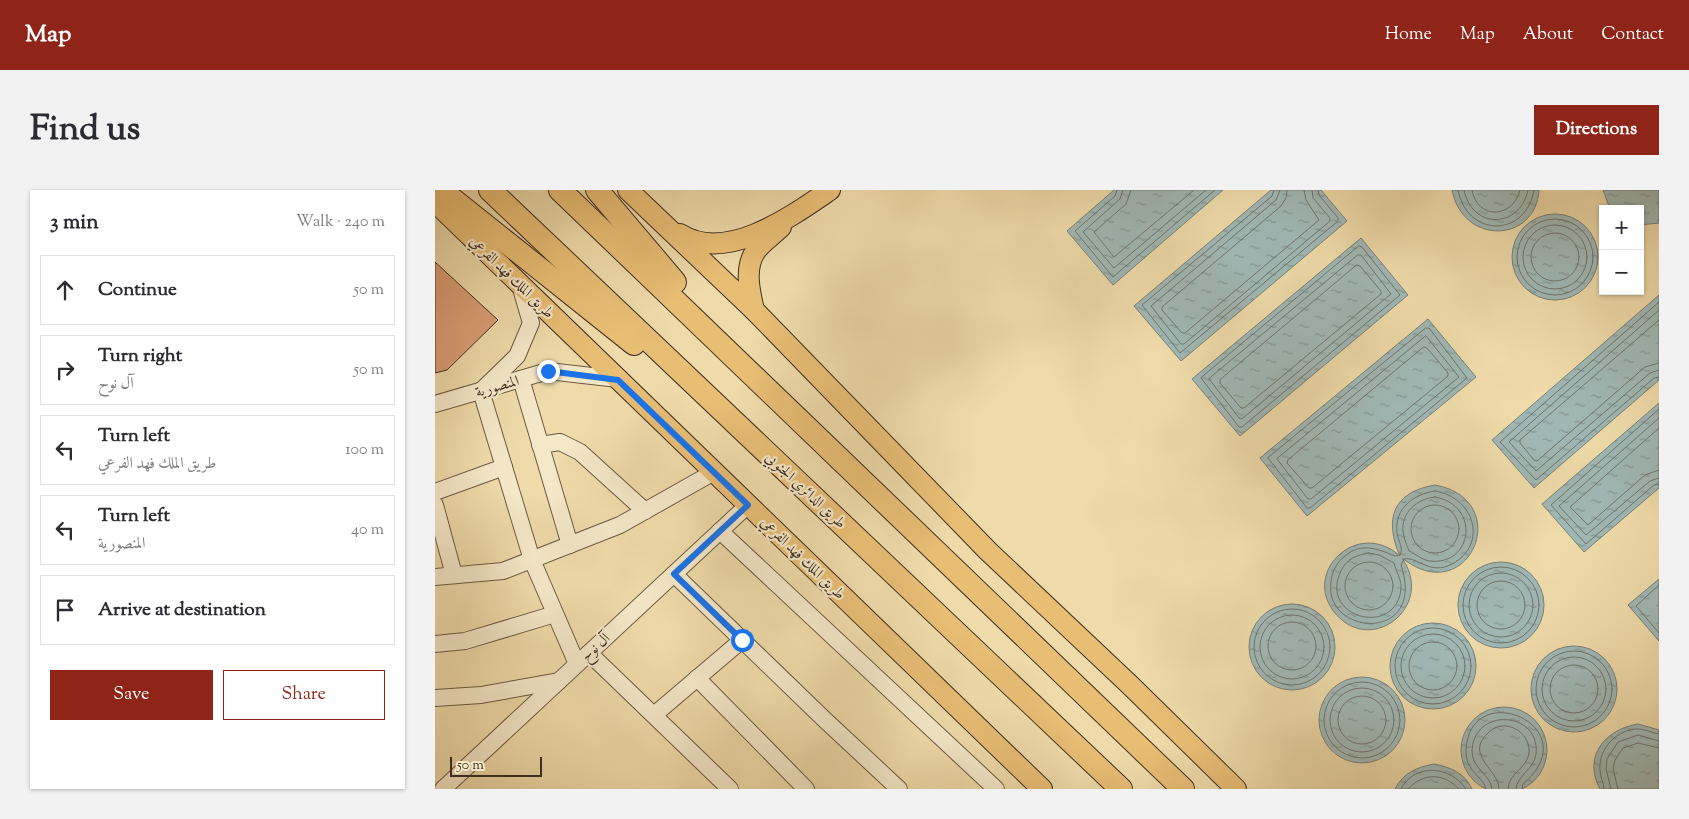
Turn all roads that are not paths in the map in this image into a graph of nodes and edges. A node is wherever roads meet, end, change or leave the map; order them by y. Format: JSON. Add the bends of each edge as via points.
{"nodes":[{"id":1,"x":441,"y":190,"type":"edge"},
{"id":2,"x":490,"y":190,"type":"edge"},
{"id":3,"x":560,"y":190,"type":"edge"},
{"id":4,"x":597,"y":190,"type":"edge"},
{"id":5,"x":628,"y":190,"type":"edge"},
{"id":6,"x":829,"y":190,"type":"edge"},
{"id":7,"x":435,"y":202,"type":"edge"},
{"id":8,"x":793,"y":216,"type":"junction"},
{"id":9,"x":667,"y":227,"type":"junction"},
{"id":10,"x":520,"y":285,"type":"junction"},
{"id":11,"x":754,"y":310,"type":"junction"},
{"id":12,"x":521,"y":379,"type":"junction"},
{"id":13,"x":618,"y":380,"type":"junction"},
{"id":14,"x":481,"y":391,"type":"junction"},
{"id":15,"x":435,"y":404,"type":"edge"},
{"id":16,"x":793,"y":413,"type":"junction"},
{"id":17,"x":732,"y":420,"type":"junction"},
{"id":18,"x":540,"y":445,"type":"junction"},
{"id":19,"x":504,"y":467,"type":"junction"},
{"id":20,"x":714,"y":472,"type":"junction"},
{"id":21,"x":435,"y":492,"type":"edge"},
{"id":22,"x":435,"y":505,"type":"edge"},
{"id":23,"x":748,"y":505,"type":"junction"},
{"id":24,"x":645,"y":511,"type":"junction"},
{"id":25,"x":720,"y":531,"type":"junction"},
{"id":26,"x":570,"y":545,"type":"junction"},
{"id":27,"x":532,"y":560,"type":"junction"},
{"id":28,"x":674,"y":574,"type":"junction"},
{"id":29,"x":454,"y":575,"type":"junction"},
{"id":30,"x":435,"y":577,"type":"edge"},
{"id":31,"x":555,"y":614,"type":"junction"},
{"id":32,"x":742,"y":640,"type":"junction"},
{"id":33,"x":435,"y":644,"type":"edge"},
{"id":34,"x":589,"y":652,"type":"junction"},
{"id":35,"x":577,"y":664,"type":"junction"},
{"id":36,"x":697,"y":678,"type":"junction"},
{"id":37,"x":559,"y":680,"type":"junction"},
{"id":38,"x":435,"y":698,"type":"edge"},
{"id":39,"x":1039,"y":710,"type":"junction"},
{"id":40,"x":654,"y":715,"type":"junction"},
{"id":41,"x":443,"y":789,"type":"edge"},
{"id":42,"x":729,"y":789,"type":"edge"},
{"id":43,"x":806,"y":789,"type":"edge"},
{"id":44,"x":899,"y":789,"type":"edge"},
{"id":45,"x":997,"y":789,"type":"edge"},
{"id":46,"x":1041,"y":789,"type":"edge"},
{"id":47,"x":1108,"y":789,"type":"edge"},
{"id":48,"x":1121,"y":789,"type":"edge"},
{"id":49,"x":1183,"y":789,"type":"edge"},
{"id":50,"x":1235,"y":789,"type":"edge"}],
"edges":[{"from":1,"to":17,"type":"highway"},
{"from":2,"to":17,"type":"highway","name":"طريق الدائري الجنوبي"},
{"from":3,"to":16,"type":"highway"},
{"from":4,"to":16,"type":"highway","via":[[669,276]]},
{"from":5,"to":9,"type":"main road"},
{"from":6,"to":8,"type":"main road"},
{"from":7,"to":10,"type":"main road","name":"طريق الملك فهد الفرعي"},
{"from":8,"to":9,"type":"main road","via":[[747,238],[728,242],[692,242]]},
{"from":8,"to":11,"type":"main road","via":[[755,253],[749,272]]},
{"from":9,"to":11,"type":"main road"},
{"from":10,"to":13,"type":"main road","name":"طريق الملك فهد الفرعي"},
{"from":10,"to":14,"type":"street","via":[[531,323],[517,356]]},
{"from":11,"to":50,"type":"main road","via":[[987,550],[1137,691]]},
{"from":12,"to":13,"type":"street","name":"المنصورية","via":[[548,371]]},
{"from":12,"to":14,"type":"street","name":"المنصورية"},
{"from":12,"to":18,"type":"street"},
{"from":13,"to":20,"type":"main road","name":"طريق الملك فهد الفرعي"},
{"from":14,"to":15,"type":"street","name":"المنصورية"},
{"from":14,"to":19,"type":"street"},
{"from":16,"to":49,"type":"highway"},
{"from":17,"to":39,"type":"highway","name":"طريق الدائري الجنوبي"},
{"from":18,"to":24,"type":"street","via":[[559,442],[580,452]]},
{"from":18,"to":26,"type":"street"},
{"from":19,"to":21,"type":"street"},
{"from":19,"to":27,"type":"street"},
{"from":20,"to":23,"type":"main road","name":"طريق الملك فهد الفرعي"},
{"from":20,"to":24,"type":"street"},
{"from":22,"to":29,"type":"street"},
{"from":23,"to":25,"type":"street","name":"آل نوح"},
{"from":23,"to":46,"type":"main road","name":"طريق الملك فهد الفرعي"},
{"from":24,"to":26,"type":"street"},
{"from":25,"to":28,"type":"street","name":"آل نوح"},
{"from":25,"to":45,"type":"street"},
{"from":26,"to":27,"type":"street"},
{"from":27,"to":29,"type":"street","via":[[503,571]]},
{"from":27,"to":31,"type":"street"},
{"from":28,"to":32,"type":"street"},
{"from":28,"to":34,"type":"street","name":"آل نوح"},
{"from":29,"to":30,"type":"street"},
{"from":31,"to":33,"type":"street","via":[[465,641]]},
{"from":31,"to":35,"type":"street"},
{"from":32,"to":36,"type":"street"},
{"from":32,"to":44,"type":"street"},
{"from":34,"to":35,"type":"street","name":"آل نوح"},
{"from":34,"to":40,"type":"street"},
{"from":35,"to":37,"type":"street","name":"آل نوح"},
{"from":36,"to":40,"type":"street"},
{"from":36,"to":43,"type":"street"},
{"from":37,"to":38,"type":"street","via":[[481,695]]},
{"from":37,"to":41,"type":"street","name":"آل نوح"},
{"from":39,"to":47,"type":"highway"},
{"from":39,"to":48,"type":"highway","name":"طريق الدائري الجنوبي"},
{"from":40,"to":42,"type":"street"}]}
